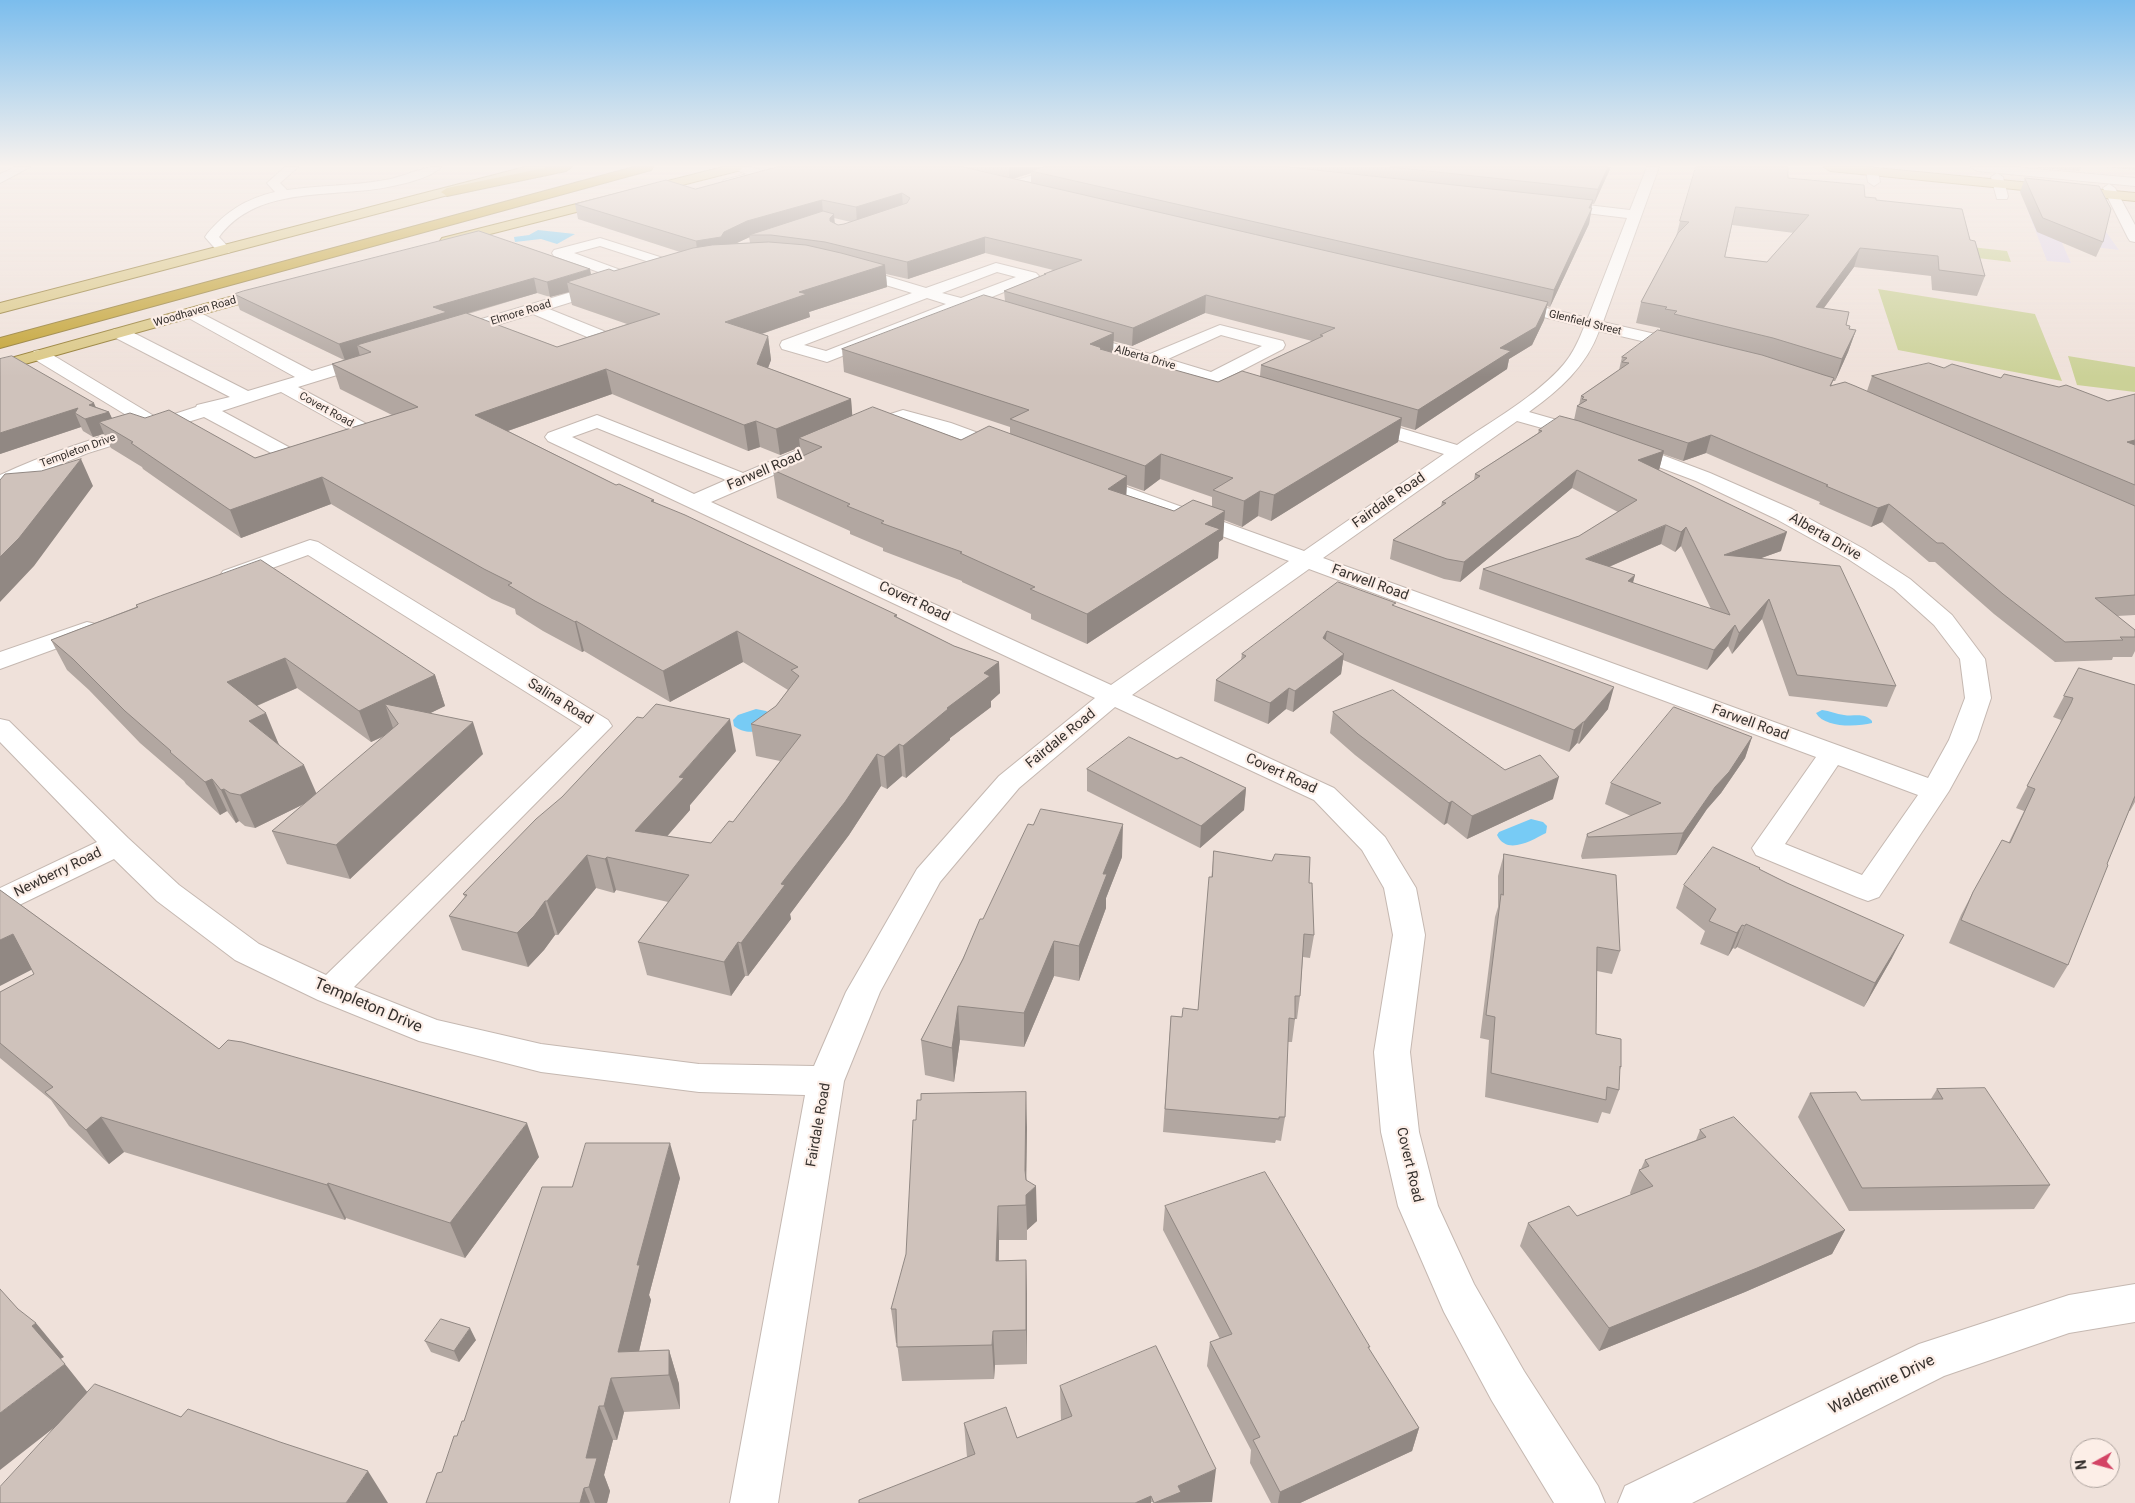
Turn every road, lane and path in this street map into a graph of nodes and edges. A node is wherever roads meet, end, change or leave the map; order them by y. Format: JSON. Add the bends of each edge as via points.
{"nodes":[{"id":1,"x":212,"y":237,"type":"edge"},
{"id":2,"x":274,"y":237,"type":"edge"},
{"id":3,"x":348,"y":237,"type":"edge"},
{"id":4,"x":391,"y":237,"type":"edge"},
{"id":5,"x":466,"y":237,"type":"edge"},
{"id":6,"x":1627,"y":237,"type":"edge"},
{"id":7,"x":432,"y":246,"type":"edge"},
{"id":8,"x":224,"y":250,"type":"junction"},
{"id":9,"x":839,"y":267,"type":"edge"},
{"id":10,"x":632,"y":279,"type":"junction"},
{"id":11,"x":283,"y":287,"type":"edge"},
{"id":12,"x":926,"y":293,"type":"junction"},
{"id":13,"x":1496,"y":301,"type":"edge"},
{"id":14,"x":962,"y":304,"type":"junction"},
{"id":15,"x":0,"y":308,"type":"edge"},
{"id":16,"x":534,"y":309,"type":"junction"},
{"id":17,"x":191,"y":313,"type":"junction"},
{"id":18,"x":1009,"y":318,"type":"edge"},
{"id":19,"x":488,"y":323,"type":"junction"},
{"id":20,"x":1593,"y":325,"type":"junction"},
{"id":21,"x":0,"y":330,"type":"edge"},
{"id":22,"x":514,"y":332,"type":"edge"},
{"id":23,"x":120,"y":333,"type":"junction"},
{"id":24,"x":1066,"y":335,"type":"edge"},
{"id":25,"x":441,"y":337,"type":"edge"},
{"id":26,"x":0,"y":344,"type":"edge"},
{"id":27,"x":579,"y":347,"type":"edge"},
{"id":28,"x":1700,"y":350,"type":"edge"},
{"id":29,"x":385,"y":354,"type":"edge"},
{"id":30,"x":40,"y":355,"type":"junction"},
{"id":31,"x":1151,"y":360,"type":"junction"},
{"id":32,"x":0,"y":366,"type":"edge"},
{"id":33,"x":311,"y":378,"type":"junction"},
{"id":34,"x":1213,"y":378,"type":"junction"},
{"id":35,"x":283,"y":386,"type":"junction"},
{"id":36,"x":1270,"y":395,"type":"edge"},
{"id":37,"x":245,"y":397,"type":"junction"},
{"id":38,"x":204,"y":409,"type":"junction"},
{"id":39,"x":1514,"y":414,"type":"junction"},
{"id":40,"x":1345,"y":418,"type":"edge"},
{"id":41,"x":156,"y":424,"type":"junction"},
{"id":42,"x":1458,"y":452,"type":"junction"},
{"id":43,"x":1028,"y":457,"type":"edge"},
{"id":44,"x":1074,"y":474,"type":"edge"},
{"id":45,"x":743,"y":480,"type":"junction"},
{"id":46,"x":0,"y":483,"type":"edge"},
{"id":47,"x":696,"y":501,"type":"junction"},
{"id":48,"x":1306,"y":559,"type":"junction"},
{"id":49,"x":210,"y":584,"type":"edge"},
{"id":50,"x":109,"y":621,"type":"edge"},
{"id":51,"x":0,"y":661,"type":"edge"},
{"id":52,"x":1114,"y":695,"type":"junction"},
{"id":53,"x":0,"y":727,"type":"edge"},
{"id":54,"x":1833,"y":754,"type":"junction"},
{"id":55,"x":1935,"y":791,"type":"junction"},
{"id":56,"x":117,"y":845,"type":"junction"},
{"id":57,"x":0,"y":901,"type":"edge"},
{"id":58,"x":330,"y":991,"type":"junction"},
{"id":59,"x":826,"y":1081,"type":"junction"},
{"id":60,"x":2135,"y":1303,"type":"edge"},
{"id":61,"x":754,"y":1503,"type":"edge"},
{"id":62,"x":1581,"y":1503,"type":"edge"},
{"id":63,"x":1642,"y":1503,"type":"edge"}],
"edges":[{"from":1,"to":8,"type":"street"},
{"from":2,"to":8,"type":"main road"},
{"from":3,"to":21,"type":"highway"},
{"from":4,"to":26,"type":"highway","name":"Woodhaven Road"},
{"from":5,"to":7,"type":"main road"},
{"from":6,"to":20,"type":"street","name":"Fairdale Road"},
{"from":8,"to":15,"type":"main road"},
{"from":9,"to":12,"type":"street"},
{"from":10,"to":10,"type":"street","name":"Elmore Road","via":[[683,266],[600,242],[559,253]]},
{"from":10,"to":16,"type":"street","name":"Elmore Road"},
{"from":11,"to":17,"type":"main road","name":"Woodhaven Road"},
{"from":12,"to":14,"type":"street"},
{"from":12,"to":14,"type":"street","via":[[996,267],[1031,276]]},
{"from":12,"to":14,"type":"street","via":[[788,345],[827,357]]},
{"from":13,"to":20,"type":"street","name":"Glenfield Street"},
{"from":14,"to":18,"type":"street"},
{"from":16,"to":19,"type":"street","name":"Elmore Road"},
{"from":16,"to":27,"type":"street","via":[[605,338]]},
{"from":17,"to":23,"type":"main road","name":"Woodhaven Road"},
{"from":17,"to":33,"type":"street"},
{"from":19,"to":22,"type":"street"},
{"from":19,"to":25,"type":"street","name":"Elmore Road"},
{"from":20,"to":28,"type":"street","name":"Glenfield Street"},
{"from":20,"to":39,"type":"street","name":"Fairdale Road","via":[[1588,341],[1571,367]]},
{"from":23,"to":30,"type":"main road","name":"Woodhaven Road"},
{"from":23,"to":37,"type":"street"},
{"from":24,"to":31,"type":"street","name":"Alberta Drive"},
{"from":29,"to":33,"type":"street"},
{"from":30,"to":32,"type":"main road","name":"Woodhaven Road"},
{"from":30,"to":41,"type":"street"},
{"from":31,"to":34,"type":"street","name":"Alberta Drive"},
{"from":31,"to":34,"type":"street","via":[[1220,330],[1277,345]]},
{"from":33,"to":35,"type":"street"},
{"from":34,"to":36,"type":"street","name":"Alberta Drive"},
{"from":35,"to":37,"type":"street"},
{"from":35,"to":38,"type":"street","name":"Covert Road","via":[[369,433],[295,458]]},
{"from":37,"to":38,"type":"street","name":"Templeton Drive"},
{"from":38,"to":41,"type":"street","name":"Templeton Drive"},
{"from":39,"to":42,"type":"street","name":"Fairdale Road"},
{"from":39,"to":55,"type":"street","name":"Alberta Drive","via":[[1605,441],[1702,477],[1784,514],[1902,584],[1943,620],[1972,660],[1978,698],[1963,740]]},
{"from":40,"to":42,"type":"street"},
{"from":41,"to":46,"type":"street","name":"Templeton Drive","via":[[81,448]]},
{"from":42,"to":48,"type":"street","name":"Fairdale Road"},
{"from":43,"to":45,"type":"street","name":"Farwell Road","via":[[903,416],[866,428]]},
{"from":44,"to":48,"type":"street","name":"Farwell Road"},
{"from":45,"to":47,"type":"street","name":"Farwell Road"},
{"from":45,"to":47,"type":"street","name":"Covert Road","via":[[598,420],[555,437]]},
{"from":47,"to":52,"type":"street","name":"Covert Road"},
{"from":48,"to":52,"type":"street","name":"Fairdale Road"},
{"from":48,"to":54,"type":"street","name":"Farwell Road"},
{"from":49,"to":58,"type":"street","name":"Salina Road","via":[[310,547],[599,726]]},
{"from":50,"to":51,"type":"street"},
{"from":52,"to":59,"type":"street","name":"Fairdale Road","via":[[1009,782],[928,876],[864,992]]},
{"from":52,"to":62,"type":"street","name":"Covert Road","via":[[1324,794],[1374,844],[1400,888],[1409,935],[1392,1052],[1400,1132],[1418,1206],[1459,1298],[1508,1386]]},
{"from":53,"to":56,"type":"street","name":"Templeton Drive"},
{"from":54,"to":55,"type":"street","name":"Farwell Road"},
{"from":54,"to":55,"type":"street","via":[[1767,848],[1868,890]]},
{"from":56,"to":57,"type":"street","name":"Newberry Road"},
{"from":56,"to":58,"type":"street","name":"Templeton Drive","via":[[168,893],[247,952]]},
{"from":58,"to":59,"type":"street","name":"Templeton Drive","via":[[431,1032],[541,1058],[699,1078]]},
{"from":59,"to":61,"type":"street","name":"Fairdale Road"},
{"from":60,"to":63,"type":"street","name":"Waldemire Drive","via":[[2069,1314],[1934,1359]]}]}
